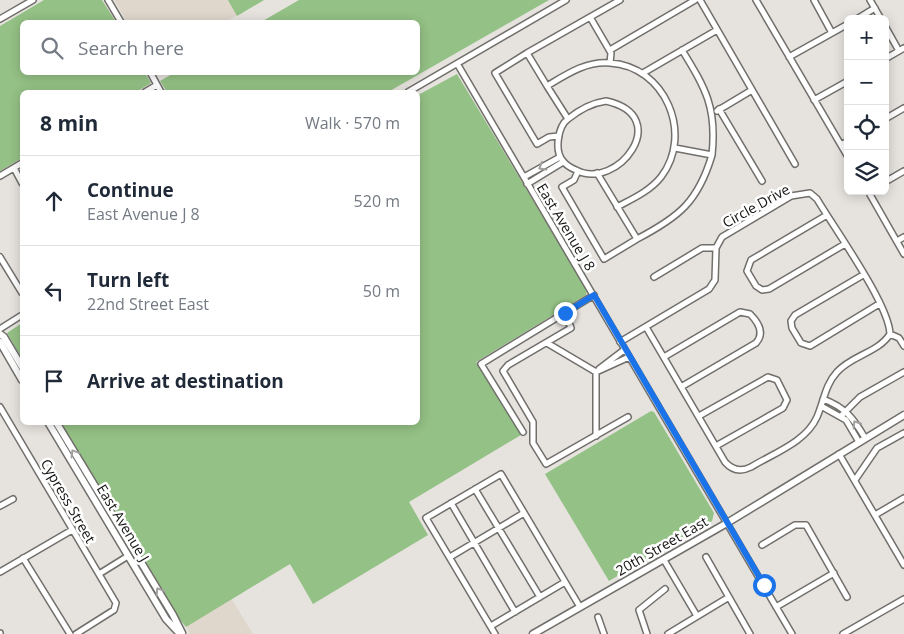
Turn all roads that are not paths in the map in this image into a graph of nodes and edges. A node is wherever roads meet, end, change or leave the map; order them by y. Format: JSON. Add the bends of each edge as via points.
{"nodes":[{"id":1,"x":33,"y":0,"type":"edge"},
{"id":2,"x":108,"y":0,"type":"edge"},
{"id":3,"x":566,"y":0,"type":"edge"},
{"id":4,"x":620,"y":0,"type":"edge"},
{"id":5,"x":695,"y":0,"type":"edge"},
{"id":6,"x":700,"y":0,"type":"edge"},
{"id":7,"x":756,"y":0,"type":"edge"},
{"id":8,"x":814,"y":0,"type":"edge"},
{"id":9,"x":870,"y":0,"type":"edge"},
{"id":10,"x":875,"y":8,"type":"junction"},
{"id":11,"x":864,"y":15,"type":"edge"},
{"id":12,"x":879,"y":15,"type":"edge"},
{"id":13,"x":590,"y":17,"type":"junction"},
{"id":14,"x":0,"y":19,"type":"edge"},
{"id":15,"x":120,"y":20,"type":"edge"},
{"id":16,"x":844,"y":26,"type":"edge"},
{"id":17,"x":717,"y":30,"type":"junction"},
{"id":18,"x":889,"y":32,"type":"edge"},
{"id":19,"x":832,"y":33,"type":"junction"},
{"id":20,"x":610,"y":50,"type":"junction"},
{"id":21,"x":682,"y":50,"type":"junction"},
{"id":22,"x":902,"y":50,"type":"edge"},
{"id":23,"x":528,"y":53,"type":"junction"},
{"id":24,"x":790,"y":57,"type":"junction"},
{"id":25,"x":889,"y":57,"type":"edge"},
{"id":26,"x":610,"y":62,"type":"junction"},
{"id":27,"x":458,"y":65,"type":"junction"},
{"id":28,"x":643,"y":73,"type":"junction"},
{"id":29,"x":152,"y":75,"type":"edge"},
{"id":30,"x":844,"y":83,"type":"edge"},
{"id":31,"x":157,"y":86,"type":"junction"},
{"id":32,"x":547,"y":86,"type":"junction"},
{"id":33,"x":149,"y":90,"type":"edge"},
{"id":34,"x":160,"y":90,"type":"edge"},
{"id":35,"x":412,"y":90,"type":"edge"},
{"id":36,"x":752,"y":90,"type":"junction"},
{"id":37,"x":814,"y":100,"type":"junction"},
{"id":38,"x":904,"y":108,"type":"edge"},
{"id":39,"x":719,"y":109,"type":"junction"},
{"id":40,"x":712,"y":113,"type":"junction"},
{"id":41,"x":889,"y":117,"type":"edge"},
{"id":42,"x":568,"y":119,"type":"junction"},
{"id":43,"x":559,"y":136,"type":"junction"},
{"id":44,"x":844,"y":143,"type":"edge"},
{"id":45,"x":841,"y":145,"type":"junction"},
{"id":46,"x":675,"y":148,"type":"junction"},
{"id":47,"x":844,"y":150,"type":"edge"},
{"id":48,"x":712,"y":155,"type":"junction"},
{"id":49,"x":560,"y":157,"type":"junction"},
{"id":50,"x":563,"y":162,"type":"junction"},
{"id":51,"x":20,"y":164,"type":"edge"},
{"id":52,"x":795,"y":164,"type":"dead end"},
{"id":53,"x":14,"y":168,"type":"junction"},
{"id":54,"x":578,"y":171,"type":"junction"},
{"id":55,"x":904,"y":171,"type":"edge"},
{"id":56,"x":597,"y":173,"type":"junction"},
{"id":57,"x":0,"y":176,"type":"edge"},
{"id":58,"x":524,"y":178,"type":"junction"},
{"id":59,"x":20,"y":179,"type":"edge"},
{"id":60,"x":889,"y":180,"type":"edge"},
{"id":61,"x":762,"y":181,"type":"dead end"},
{"id":62,"x":527,"y":184,"type":"junction"},
{"id":63,"x":870,"y":195,"type":"edge"},
{"id":64,"x":617,"y":208,"type":"junction"},
{"id":65,"x":827,"y":215,"type":"junction"},
{"id":66,"x":904,"y":237,"type":"edge"},
{"id":67,"x":637,"y":240,"type":"junction"},
{"id":68,"x":897,"y":241,"type":"junction"},
{"id":69,"x":846,"y":244,"type":"junction"},
{"id":70,"x":716,"y":248,"type":"junction"},
{"id":71,"x":904,"y":254,"type":"edge"},
{"id":72,"x":0,"y":257,"type":"edge"},
{"id":73,"x":863,"y":275,"type":"junction"},
{"id":74,"x":654,"y":276,"type":"dead end"},
{"id":75,"x":20,"y":290,"type":"edge"},
{"id":76,"x":594,"y":295,"type":"junction"},
{"id":77,"x":879,"y":304,"type":"junction"},
{"id":78,"x":565,"y":313,"type":"junction"},
{"id":79,"x":20,"y":316,"type":"edge"},
{"id":80,"x":646,"y":327,"type":"junction"},
{"id":81,"x":0,"y":330,"type":"edge"},
{"id":82,"x":0,"y":334,"type":"edge"},
{"id":83,"x":890,"y":334,"type":"junction"},
{"id":84,"x":0,"y":342,"type":"edge"},
{"id":85,"x":620,"y":342,"type":"junction"},
{"id":86,"x":546,"y":343,"type":"junction"},
{"id":87,"x":904,"y":346,"type":"edge"},
{"id":88,"x":624,"y":350,"type":"junction"},
{"id":89,"x":629,"y":357,"type":"junction"},
{"id":90,"x":664,"y":357,"type":"junction"},
{"id":91,"x":20,"y":364,"type":"edge"},
{"id":92,"x":596,"y":372,"type":"junction"},
{"id":93,"x":904,"y":372,"type":"edge"},
{"id":94,"x":20,"y":377,"type":"edge"},
{"id":95,"x":681,"y":387,"type":"junction"},
{"id":96,"x":823,"y":399,"type":"junction"},
{"id":97,"x":821,"y":406,"type":"junction"},
{"id":98,"x":0,"y":407,"type":"edge"},
{"id":99,"x":846,"y":411,"type":"junction"},
{"id":100,"x":904,"y":415,"type":"edge"},
{"id":101,"x":698,"y":416,"type":"junction"},
{"id":102,"x":842,"y":416,"type":"junction"},
{"id":103,"x":628,"y":417,"type":"dead end"},
{"id":104,"x":50,"y":425,"type":"edge"},
{"id":105,"x":58,"y":425,"type":"edge"},
{"id":106,"x":523,"y":432,"type":"dead end"},
{"id":107,"x":904,"y":432,"type":"edge"},
{"id":108,"x":596,"y":436,"type":"junction"},
{"id":109,"x":862,"y":440,"type":"junction"},
{"id":110,"x":716,"y":446,"type":"junction"},
{"id":111,"x":839,"y":454,"type":"junction"},
{"id":112,"x":855,"y":480,"type":"junction"},
{"id":113,"x":475,"y":489,"type":"junction"},
{"id":114,"x":904,"y":498,"type":"edge"},
{"id":115,"x":13,"y":499,"type":"dead end"},
{"id":116,"x":451,"y":503,"type":"junction"},
{"id":117,"x":0,"y":506,"type":"edge"},
{"id":118,"x":524,"y":513,"type":"junction"},
{"id":119,"x":875,"y":515,"type":"junction"},
{"id":120,"x":727,"y":523,"type":"junction"},
{"id":121,"x":499,"y":528,"type":"junction"},
{"id":122,"x":72,"y":530,"type":"junction"},
{"id":123,"x":474,"y":542,"type":"junction"},
{"id":124,"x":762,"y":545,"type":"dead end"},
{"id":125,"x":128,"y":556,"type":"junction"},
{"id":126,"x":450,"y":557,"type":"junction"},
{"id":127,"x":706,"y":557,"type":"dead end"},
{"id":128,"x":23,"y":558,"type":"junction"},
{"id":129,"x":664,"y":560,"type":"junction"},
{"id":130,"x":904,"y":565,"type":"edge"},
{"id":131,"x":0,"y":572,"type":"edge"},
{"id":132,"x":834,"y":573,"type":"junction"},
{"id":133,"x":99,"y":574,"type":"junction"},
{"id":134,"x":565,"y":582,"type":"junction"},
{"id":135,"x":665,"y":589,"type":"dead end"},
{"id":136,"x":540,"y":597,"type":"junction"},
{"id":137,"x":729,"y":597,"type":"junction"},
{"id":138,"x":847,"y":597,"type":"dead end"},
{"id":139,"x":904,"y":599,"type":"edge"},
{"id":140,"x":580,"y":607,"type":"junction"},
{"id":141,"x":776,"y":607,"type":"junction"},
{"id":142,"x":515,"y":612,"type":"junction"},
{"id":143,"x":697,"y":616,"type":"junction"},
{"id":144,"x":598,"y":617,"type":"dead end"},
{"id":145,"x":491,"y":626,"type":"junction"},
{"id":146,"x":70,"y":634,"type":"edge"},
{"id":147,"x":76,"y":634,"type":"edge"},
{"id":148,"x":181,"y":634,"type":"edge"},
{"id":149,"x":495,"y":634,"type":"edge"},
{"id":150,"x":534,"y":634,"type":"edge"},
{"id":151,"x":604,"y":634,"type":"edge"},
{"id":152,"x":647,"y":634,"type":"edge"},
{"id":153,"x":668,"y":634,"type":"edge"},
{"id":154,"x":750,"y":634,"type":"edge"},
{"id":155,"x":792,"y":634,"type":"edge"},
{"id":156,"x":843,"y":634,"type":"edge"}],
"edges":[{"from":1,"to":14,"type":"street"},
{"from":2,"to":15,"type":"street"},
{"from":3,"to":27,"type":"street"},
{"from":4,"to":13,"type":"street"},
{"from":5,"to":20,"type":"street"},
{"from":6,"to":17,"type":"street"},
{"from":7,"to":24,"type":"street"},
{"from":8,"to":19,"type":"street"},
{"from":9,"to":10,"type":"street"},
{"from":10,"to":11,"type":"street"},
{"from":10,"to":12,"type":"street"},
{"from":13,"to":20,"type":"street"},
{"from":13,"to":23,"type":"street"},
{"from":16,"to":19,"type":"street"},
{"from":17,"to":21,"type":"street"},
{"from":17,"to":36,"type":"street"},
{"from":18,"to":22,"type":"street"},
{"from":19,"to":24,"type":"street"},
{"from":20,"to":26,"type":"street"},
{"from":21,"to":28,"type":"street"},
{"from":21,"to":40,"type":"street","via":[[707,93]]},
{"from":22,"to":25,"type":"street"},
{"from":23,"to":32,"type":"street"},
{"from":23,"to":43,"type":"street","via":[[495,72],[537,144]]},
{"from":24,"to":37,"type":"street"},
{"from":26,"to":28,"type":"street"},
{"from":26,"to":32,"type":"street","via":[[580,67]]},
{"from":27,"to":35,"type":"street"},
{"from":27,"to":58,"type":"street","name":"East Avenue J 8"},
{"from":28,"to":46,"type":"street","via":[[662,92],[673,112]]},
{"from":29,"to":31,"type":"street"},
{"from":30,"to":37,"type":"street"},
{"from":31,"to":33,"type":"street"},
{"from":31,"to":34,"type":"street"},
{"from":32,"to":42,"type":"street"},
{"from":36,"to":39,"type":"street"},
{"from":36,"to":52,"type":"street"},
{"from":37,"to":45,"type":"street"},
{"from":38,"to":41,"type":"street"},
{"from":39,"to":40,"type":"street"},
{"from":39,"to":61,"type":"street"},
{"from":40,"to":48,"type":"street"},
{"from":42,"to":43,"type":"street"},
{"from":42,"to":56,"type":"street","via":[[594,103],[606,101],[621,104],[637,122],[638,142],[634,150],[628,157]]},
{"from":43,"to":49,"type":"street"},
{"from":44,"to":45,"type":"street"},
{"from":45,"to":47,"type":"street"},
{"from":46,"to":48,"type":"street"},
{"from":46,"to":64,"type":"street","via":[[662,177],[649,189]]},
{"from":48,"to":67,"type":"street","via":[[705,178],[680,213]]},
{"from":49,"to":50,"type":"street"},
{"from":49,"to":58,"type":"street","one_way":true},
{"from":50,"to":54,"type":"street"},
{"from":50,"to":62,"type":"street"},
{"from":51,"to":53,"type":"street"},
{"from":53,"to":57,"type":"street"},
{"from":53,"to":59,"type":"street"},
{"from":54,"to":56,"type":"street"},
{"from":54,"to":67,"type":"street","via":[[574,180],[562,187],[604,258]]},
{"from":55,"to":60,"type":"street"},
{"from":56,"to":64,"type":"street"},
{"from":58,"to":62,"type":"street","name":"East Avenue J 8"},
{"from":62,"to":76,"type":"street","name":"East Avenue J 8"},
{"from":63,"to":68,"type":"street"},
{"from":64,"to":67,"type":"street"},
{"from":65,"to":69,"type":"street"},
{"from":65,"to":69,"type":"street","via":[[750,260],[747,271],[756,286],[762,290],[770,289]]},
{"from":65,"to":70,"type":"street","name":"Circle Drive","via":[[810,193],[791,196],[727,234]]},
{"from":66,"to":68,"type":"street"},
{"from":68,"to":71,"type":"street"},
{"from":69,"to":73,"type":"street"},
{"from":70,"to":74,"type":"street","via":[[702,248]]},
{"from":70,"to":80,"type":"street","name":"Circle Drive","via":[[715,280],[710,289]]},
{"from":72,"to":75,"type":"street"},
{"from":73,"to":77,"type":"street"},
{"from":73,"to":77,"type":"street","via":[[795,315],[790,321],[792,328],[801,343],[810,346]]},
{"from":76,"to":78,"type":"street"},
{"from":76,"to":85,"type":"street","name":"East Avenue J 8"},
{"from":77,"to":83,"type":"street"},
{"from":78,"to":86,"type":"street","via":[[571,328]]},
{"from":78,"to":106,"type":"street","via":[[482,364]]},
{"from":79,"to":81,"type":"street"},
{"from":80,"to":85,"type":"street","name":"Circle Drive"},
{"from":80,"to":90,"type":"street"},
{"from":82,"to":91,"type":"main road"},
{"from":83,"to":87,"type":"street","via":[[899,338]]},
{"from":83,"to":96,"type":"street","via":[[880,345],[839,370],[827,384]]},
{"from":84,"to":94,"type":"main road"},
{"from":85,"to":88,"type":"street","name":"East Avenue J 8"},
{"from":86,"to":92,"type":"street"},
{"from":86,"to":108,"type":"street","via":[[508,364],[503,371],[533,422],[533,443],[546,464]]},
{"from":88,"to":89,"type":"street","name":"East Avenue J 8"},
{"from":88,"to":92,"type":"street"},
{"from":89,"to":92,"type":"street"},
{"from":89,"to":120,"type":"street","name":"East Avenue J 8"},
{"from":90,"to":95,"type":"street"},
{"from":90,"to":95,"type":"street","via":[[740,312],[753,317],[761,332],[756,343]]},
{"from":92,"to":108,"type":"street"},
{"from":93,"to":99,"type":"street","via":[[860,397]]},
{"from":95,"to":101,"type":"street"},
{"from":96,"to":97,"type":"street"},
{"from":96,"to":99,"type":"street"},
{"from":97,"to":102,"type":"street"},
{"from":97,"to":110,"type":"street","via":[[814,424],[805,434],[752,467],[742,470],[728,465]]},
{"from":98,"to":122,"type":"street","name":"Cypress Street"},
{"from":99,"to":102,"type":"street"},
{"from":109,"to":99,"type":"street","one_way":true},
{"from":100,"to":109,"type":"main road","name":"20th Street East"},
{"from":101,"to":110,"type":"street"},
{"from":101,"to":110,"type":"street","via":[[766,378],[775,378],[786,394],[783,408]]},
{"from":102,"to":109,"type":"street"},
{"from":103,"to":108,"type":"street"},
{"from":104,"to":125,"type":"main road","name":"East Avenue J"},
{"from":148,"to":105,"type":"main road","name":"East Avenue J","one_way":true,"via":[[173,615]]},
{"from":107,"to":112,"type":"street","via":[[877,448]]},
{"from":109,"to":111,"type":"main road","name":"20th Street East"},
{"from":111,"to":112,"type":"street"},
{"from":111,"to":120,"type":"main road","name":"20th Street East"},
{"from":112,"to":119,"type":"street"},
{"from":113,"to":116,"type":"street"},
{"from":113,"to":118,"type":"street","via":[[501,474]]},
{"from":113,"to":121,"type":"street"},
{"from":114,"to":119,"type":"street"},
{"from":115,"to":117,"type":"street"},
{"from":116,"to":123,"type":"street"},
{"from":116,"to":126,"type":"street","via":[[426,518]]},
{"from":118,"to":121,"type":"street"},
{"from":118,"to":134,"type":"street"},
{"from":119,"to":130,"type":"street"},
{"from":120,"to":129,"type":"main road","name":"20th Street East"},
{"from":120,"to":141,"type":"street","name":"East Avenue J 8"},
{"from":121,"to":123,"type":"street"},
{"from":121,"to":136,"type":"street"},
{"from":122,"to":128,"type":"street"},
{"from":122,"to":133,"type":"street","name":"Cypress Street"},
{"from":123,"to":126,"type":"street"},
{"from":123,"to":142,"type":"street"},
{"from":124,"to":132,"type":"street","via":[[800,524],[806,525]]},
{"from":125,"to":133,"type":"street"},
{"from":125,"to":148,"type":"main road","name":"East Avenue J","via":[[166,619]]},
{"from":126,"to":145,"type":"street"},
{"from":127,"to":137,"type":"street"},
{"from":128,"to":131,"type":"street"},
{"from":128,"to":146,"type":"street"},
{"from":129,"to":140,"type":"main road","name":"20th Street East"},
{"from":129,"to":143,"type":"street"},
{"from":132,"to":138,"type":"street"},
{"from":132,"to":141,"type":"street"},
{"from":133,"to":147,"type":"street","name":"Cypress Street","via":[[116,607]]},
{"from":134,"to":136,"type":"street"},
{"from":134,"to":140,"type":"street"},
{"from":135,"to":152,"type":"street","via":[[640,610]]},
{"from":136,"to":142,"type":"street"},
{"from":137,"to":143,"type":"street"},
{"from":137,"to":154,"type":"street"},
{"from":139,"to":156,"type":"street"},
{"from":140,"to":150,"type":"main road","name":"20th Street East"},
{"from":141,"to":155,"type":"street","name":"East Avenue J 8"},
{"from":142,"to":145,"type":"street"},
{"from":143,"to":153,"type":"street"},
{"from":144,"to":151,"type":"street"},
{"from":145,"to":149,"type":"street"}]}
